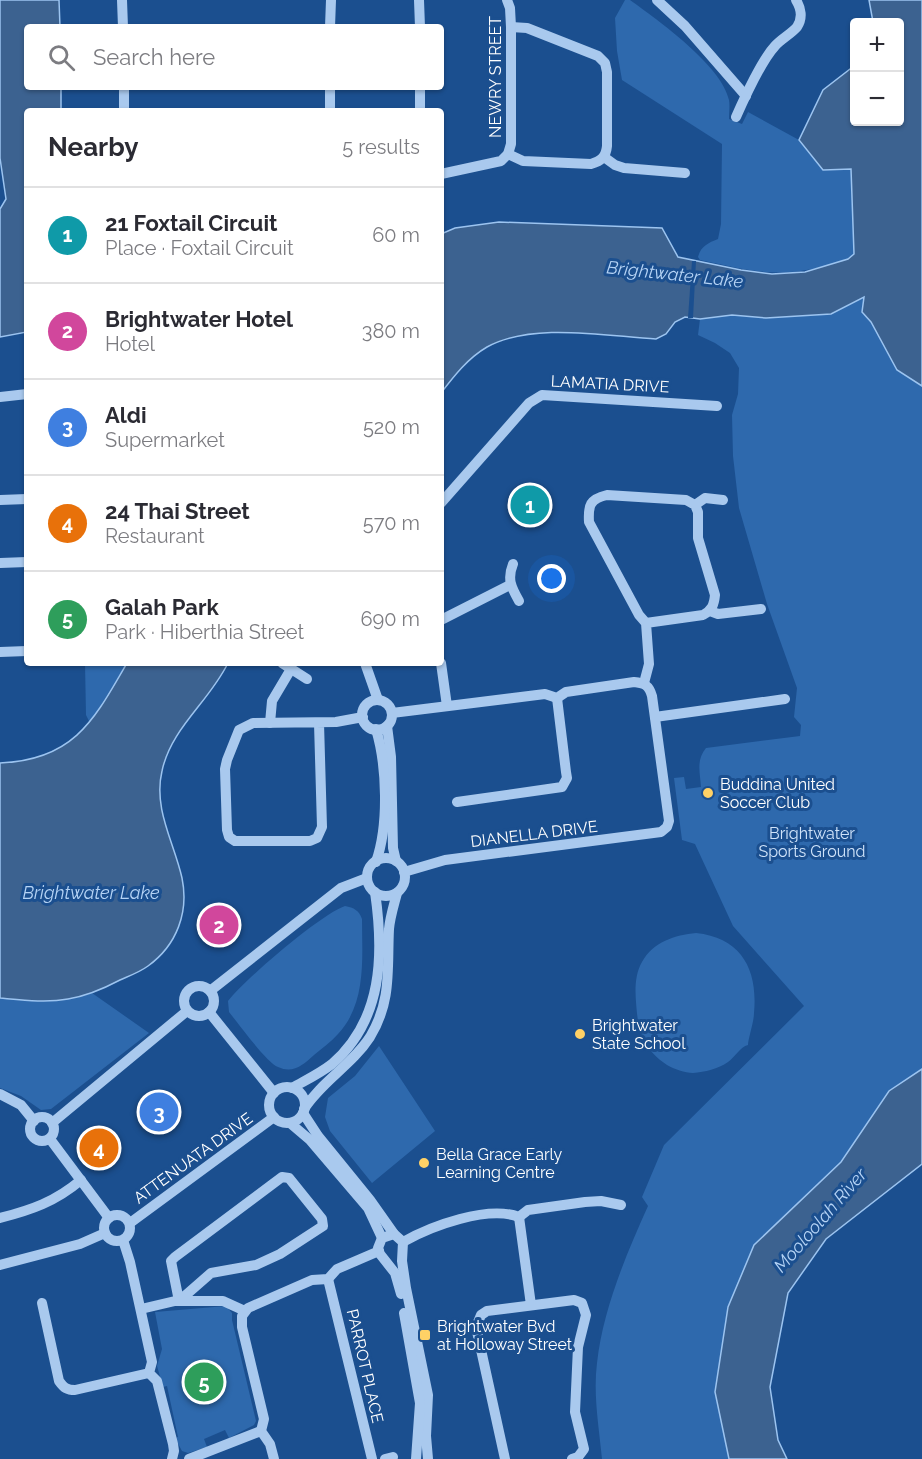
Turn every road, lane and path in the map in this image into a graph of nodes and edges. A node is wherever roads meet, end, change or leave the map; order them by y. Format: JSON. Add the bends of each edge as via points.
{"nodes":[{"id":1,"x":122,"y":0,"type":"edge"},
{"id":2,"x":331,"y":0,"type":"edge"},
{"id":3,"x":419,"y":0,"type":"edge"},
{"id":4,"x":507,"y":0,"type":"edge"},
{"id":5,"x":657,"y":0,"type":"edge"},
{"id":6,"x":796,"y":0,"type":"edge"},
{"id":7,"x":123,"y":24,"type":"edge"},
{"id":8,"x":330,"y":24,"type":"edge"},
{"id":9,"x":420,"y":24,"type":"edge"},
{"id":10,"x":511,"y":27,"type":"junction"},
{"id":11,"x":124,"y":90,"type":"edge"},
{"id":12,"x":330,"y":90,"type":"edge"},
{"id":13,"x":420,"y":90,"type":"edge"},
{"id":14,"x":746,"y":96,"type":"junction"},
{"id":15,"x":124,"y":108,"type":"edge"},
{"id":16,"x":330,"y":108,"type":"edge"},
{"id":17,"x":420,"y":108,"type":"edge"},
{"id":18,"x":736,"y":117,"type":"dead end"},
{"id":19,"x":508,"y":154,"type":"junction"},
{"id":20,"x":604,"y":157,"type":"junction"},
{"id":21,"x":444,"y":173,"type":"edge"},
{"id":22,"x":685,"y":173,"type":"dead end"},
{"id":23,"x":24,"y":394,"type":"edge"},
{"id":24,"x":0,"y":397,"type":"edge"},
{"id":25,"x":717,"y":406,"type":"dead end"},
{"id":26,"x":24,"y":499,"type":"edge"},
{"id":27,"x":0,"y":500,"type":"edge"},
{"id":28,"x":444,"y":500,"type":"edge"},
{"id":29,"x":723,"y":500,"type":"dead end"},
{"id":30,"x":695,"y":505,"type":"junction"},
{"id":31,"x":24,"y":562,"type":"edge"},
{"id":32,"x":0,"y":563,"type":"edge"},
{"id":33,"x":513,"y":564,"type":"dead end"},
{"id":34,"x":510,"y":585,"type":"junction"},
{"id":35,"x":519,"y":601,"type":"dead end"},
{"id":36,"x":761,"y":609,"type":"dead end"},
{"id":37,"x":710,"y":611,"type":"junction"},
{"id":38,"x":444,"y":618,"type":"edge"},
{"id":39,"x":646,"y":623,"type":"junction"},
{"id":40,"x":24,"y":651,"type":"edge"},
{"id":41,"x":0,"y":652,"type":"edge"},
{"id":42,"x":286,"y":666,"type":"edge"},
{"id":43,"x":366,"y":666,"type":"edge"},
{"id":44,"x":441,"y":666,"type":"edge"},
{"id":45,"x":307,"y":679,"type":"dead end"},
{"id":46,"x":644,"y":683,"type":"junction"},
{"id":47,"x":557,"y":698,"type":"junction"},
{"id":48,"x":785,"y":699,"type":"dead end"},
{"id":49,"x":378,"y":700,"type":"junction"},
{"id":50,"x":447,"y":706,"type":"junction"},
{"id":51,"x":392,"y":713,"type":"junction"},
{"id":52,"x":363,"y":717,"type":"junction"},
{"id":53,"x":655,"y":717,"type":"junction"},
{"id":54,"x":270,"y":723,"type":"junction"},
{"id":55,"x":319,"y":723,"type":"junction"},
{"id":56,"x":381,"y":728,"type":"junction"},
{"id":57,"x":457,"y":802,"type":"dead end"},
{"id":58,"x":396,"y":861,"type":"junction"},
{"id":59,"x":376,"y":862,"type":"junction"},
{"id":60,"x":404,"y":872,"type":"junction"},
{"id":61,"x":367,"y":878,"type":"junction"},
{"id":62,"x":375,"y":892,"type":"junction"},
{"id":63,"x":397,"y":893,"type":"junction"},
{"id":64,"x":210,"y":991,"type":"junction"},
{"id":65,"x":187,"y":1011,"type":"junction"},
{"id":66,"x":209,"y":1012,"type":"junction"},
{"id":67,"x":292,"y":1088,"type":"junction"},
{"id":68,"x":274,"y":1092,"type":"junction"},
{"id":69,"x":0,"y":1094,"type":"edge"},
{"id":70,"x":304,"y":1111,"type":"junction"},
{"id":71,"x":273,"y":1117,"type":"junction"},
{"id":72,"x":34,"y":1121,"type":"junction"},
{"id":73,"x":52,"y":1123,"type":"junction"},
{"id":74,"x":290,"y":1123,"type":"junction"},
{"id":75,"x":50,"y":1139,"type":"junction"},
{"id":76,"x":81,"y":1180,"type":"junction"},
{"id":77,"x":621,"y":1205,"type":"dead end"},
{"id":78,"x":519,"y":1216,"type":"junction"},
{"id":79,"x":0,"y":1218,"type":"edge"},
{"id":80,"x":109,"y":1218,"type":"junction"},
{"id":81,"x":130,"y":1223,"type":"junction"},
{"id":82,"x":105,"y":1233,"type":"junction"},
{"id":83,"x":382,"y":1238,"type":"junction"},
{"id":84,"x":398,"y":1238,"type":"junction"},
{"id":85,"x":123,"y":1240,"type":"junction"},
{"id":86,"x":402,"y":1253,"type":"junction"},
{"id":87,"x":382,"y":1255,"type":"junction"},
{"id":88,"x":0,"y":1265,"type":"edge"},
{"id":89,"x":328,"y":1280,"type":"junction"},
{"id":90,"x":179,"y":1301,"type":"junction"},
{"id":91,"x":42,"y":1303,"type":"dead end"},
{"id":92,"x":531,"y":1305,"type":"junction"},
{"id":93,"x":141,"y":1309,"type":"junction"},
{"id":94,"x":245,"y":1311,"type":"junction"},
{"id":95,"x":149,"y":1373,"type":"junction"},
{"id":96,"x":261,"y":1431,"type":"junction"},
{"id":97,"x":172,"y":1458,"type":"edge"},
{"id":98,"x":187,"y":1459,"type":"edge"},
{"id":99,"x":274,"y":1459,"type":"edge"},
{"id":100,"x":372,"y":1459,"type":"edge"},
{"id":101,"x":416,"y":1459,"type":"edge"},
{"id":102,"x":428,"y":1459,"type":"edge"},
{"id":103,"x":505,"y":1459,"type":"edge"},
{"id":104,"x":572,"y":1459,"type":"edge"}],
"edges":[{"from":1,"to":7,"type":"street"},
{"from":2,"to":8,"type":"street"},
{"from":3,"to":9,"type":"street"},
{"from":4,"to":10,"type":"street","name":"NEWRY STREET"},
{"from":5,"to":14,"type":"street"},
{"from":6,"to":14,"type":"street","via":[[800,18],[796,27],[774,47]]},
{"from":10,"to":19,"type":"street","name":"NEWRY STREET"},
{"from":10,"to":20,"type":"street","via":[[553,38],[598,56],[605,63]]},
{"from":11,"to":15,"type":"street"},
{"from":12,"to":16,"type":"street"},
{"from":13,"to":17,"type":"street"},
{"from":14,"to":18,"type":"street"},
{"from":19,"to":20,"type":"street","via":[[523,161],[591,164]]},
{"from":19,"to":21,"type":"street","name":"NEWRY STREET","via":[[501,161]]},
{"from":20,"to":22,"type":"street","via":[[624,168]]},
{"from":23,"to":24,"type":"street"},
{"from":25,"to":28,"type":"street","name":"LAMATIA DRIVE","via":[[542,395],[530,403]]},
{"from":26,"to":27,"type":"street"},
{"from":29,"to":30,"type":"street","via":[[705,498]]},
{"from":30,"to":37,"type":"street","via":[[698,538],[715,595]]},
{"from":30,"to":39,"type":"street","via":[[680,500],[607,495],[591,503],[590,522]]},
{"from":31,"to":32,"type":"street"},
{"from":33,"to":34,"type":"street"},
{"from":34,"to":35,"type":"street"},
{"from":34,"to":38,"type":"street"},
{"from":36,"to":37,"type":"street","via":[[718,614]]},
{"from":37,"to":39,"type":"street"},
{"from":39,"to":46,"type":"street","via":[[650,664]]},
{"from":40,"to":41,"type":"street"},
{"from":42,"to":45,"type":"street"},
{"from":42,"to":54,"type":"street","via":[[272,701]]},
{"from":43,"to":49,"type":"street"},
{"from":44,"to":50,"type":"street"},
{"from":46,"to":47,"type":"street","via":[[566,692]]},
{"from":46,"to":53,"type":"street","via":[[650,689]]},
{"from":47,"to":50,"type":"street","via":[[545,694]]},
{"from":47,"to":57,"type":"street","via":[[567,778],[561,787]]},
{"from":48,"to":53,"type":"street"},
{"from":49,"to":51,"type":"street","via":[[389,705]]},
{"from":49,"to":52,"type":"street","via":[[366,705]]},
{"from":50,"to":51,"type":"street"},
{"from":51,"to":56,"type":"street","via":[[391,722]]},
{"from":52,"to":55,"type":"street"},
{"from":52,"to":56,"type":"street","via":[[367,725]]},
{"from":53,"to":60,"type":"street","name":"DIANELLA DRIVE","via":[[669,821],[661,832],[445,860]]},
{"from":54,"to":55,"type":"street"},
{"from":54,"to":55,"type":"street","via":[[253,723],[238,730],[226,760],[227,830],[235,841],[317,838],[322,827]]},
{"from":56,"to":58,"type":"street","via":[[391,757]]},
{"from":56,"to":59,"type":"street","via":[[384,816]]},
{"from":58,"to":59,"type":"street"},
{"from":58,"to":60,"type":"street"},
{"from":59,"to":61,"type":"street"},
{"from":60,"to":63,"type":"street","via":[[404,884]]},
{"from":61,"to":62,"type":"street"},
{"from":61,"to":64,"type":"street","via":[[341,888]]},
{"from":62,"to":63,"type":"street","via":[[386,896]]},
{"from":62,"to":67,"type":"street","via":[[378,954],[371,1009],[358,1036],[339,1056],[317,1075]]},
{"from":63,"to":70,"type":"street","via":[[389,929],[388,984],[379,1020],[360,1051],[323,1085]]},
{"from":64,"to":65,"type":"street","via":[[196,986],[187,991],[183,1001]]},
{"from":64,"to":66,"type":"street","via":[[214,1000]]},
{"from":65,"to":66,"type":"street","via":[[200,1016]]},
{"from":65,"to":73,"type":"street"},
{"from":66,"to":68,"type":"street"},
{"from":67,"to":68,"type":"street"},
{"from":67,"to":70,"type":"street","via":[[301,1094]]},
{"from":68,"to":71,"type":"street","via":[[269,1108]]},
{"from":69,"to":72,"type":"street","via":[[21,1105]]},
{"from":70,"to":74,"type":"street"},
{"from":70,"to":84,"type":"street","via":[[318,1136]]},
{"from":71,"to":74,"type":"street"},
{"from":71,"to":81,"type":"street","name":"ATTENUATA DRIVE"},
{"from":72,"to":73,"type":"street","via":[[44,1118]]},
{"from":72,"to":75,"type":"street","via":[[31,1132],[35,1139]]},
{"from":73,"to":75,"type":"street","via":[[54,1133]]},
{"from":74,"to":83,"type":"street","via":[[310,1140],[362,1201]]},
{"from":75,"to":76,"type":"street"},
{"from":76,"to":79,"type":"street","via":[[35,1209]]},
{"from":76,"to":80,"type":"street"},
{"from":77,"to":78,"type":"street","via":[[585,1202],[528,1210]]},
{"from":78,"to":84,"type":"street","via":[[508,1212],[453,1220]]},
{"from":78,"to":92,"type":"street"},
{"from":80,"to":81,"type":"street","via":[[121,1215]]},
{"from":80,"to":82,"type":"street","via":[[104,1225]]},
{"from":81,"to":85,"type":"street","via":[[130,1231]]},
{"from":82,"to":85,"type":"street","via":[[112,1240]]},
{"from":82,"to":88,"type":"street","via":[[80,1244]]},
{"from":83,"to":84,"type":"street"},
{"from":83,"to":87,"type":"street","via":[[378,1244]]},
{"from":84,"to":86,"type":"street"},
{"from":85,"to":93,"type":"street"},
{"from":86,"to":87,"type":"street","via":[[396,1258]]},
{"from":86,"to":102,"type":"street","via":[[428,1395]]},
{"from":87,"to":89,"type":"street","via":[[337,1269]]},
{"from":87,"to":101,"type":"street","via":[[400,1288],[420,1403]]},
{"from":89,"to":94,"type":"street","via":[[312,1280]]},
{"from":89,"to":100,"type":"street","name":"PARROT PLACE"},
{"from":90,"to":90,"type":"street","via":[[171,1261],[282,1177],[289,1178],[322,1219],[322,1226],[256,1265],[212,1273]]},
{"from":90,"to":93,"type":"street"},
{"from":90,"to":94,"type":"street","via":[[224,1301]]},
{"from":91,"to":95,"type":"street","via":[[63,1387],[75,1390]]},
{"from":92,"to":103,"type":"street","via":[[487,1311],[476,1327]]},
{"from":92,"to":104,"type":"street","via":[[574,1300],[586,1308],[578,1347],[575,1412],[584,1449]]},
{"from":93,"to":95,"type":"street","via":[[153,1362]]},
{"from":94,"to":96,"type":"street","via":[[242,1327],[264,1419]]},
{"from":95,"to":97,"type":"street","via":[[157,1381],[173,1444]]},
{"from":96,"to":98,"type":"street"},
{"from":96,"to":99,"type":"street"},
{"from":97,"to":98,"type":"street"}]}
